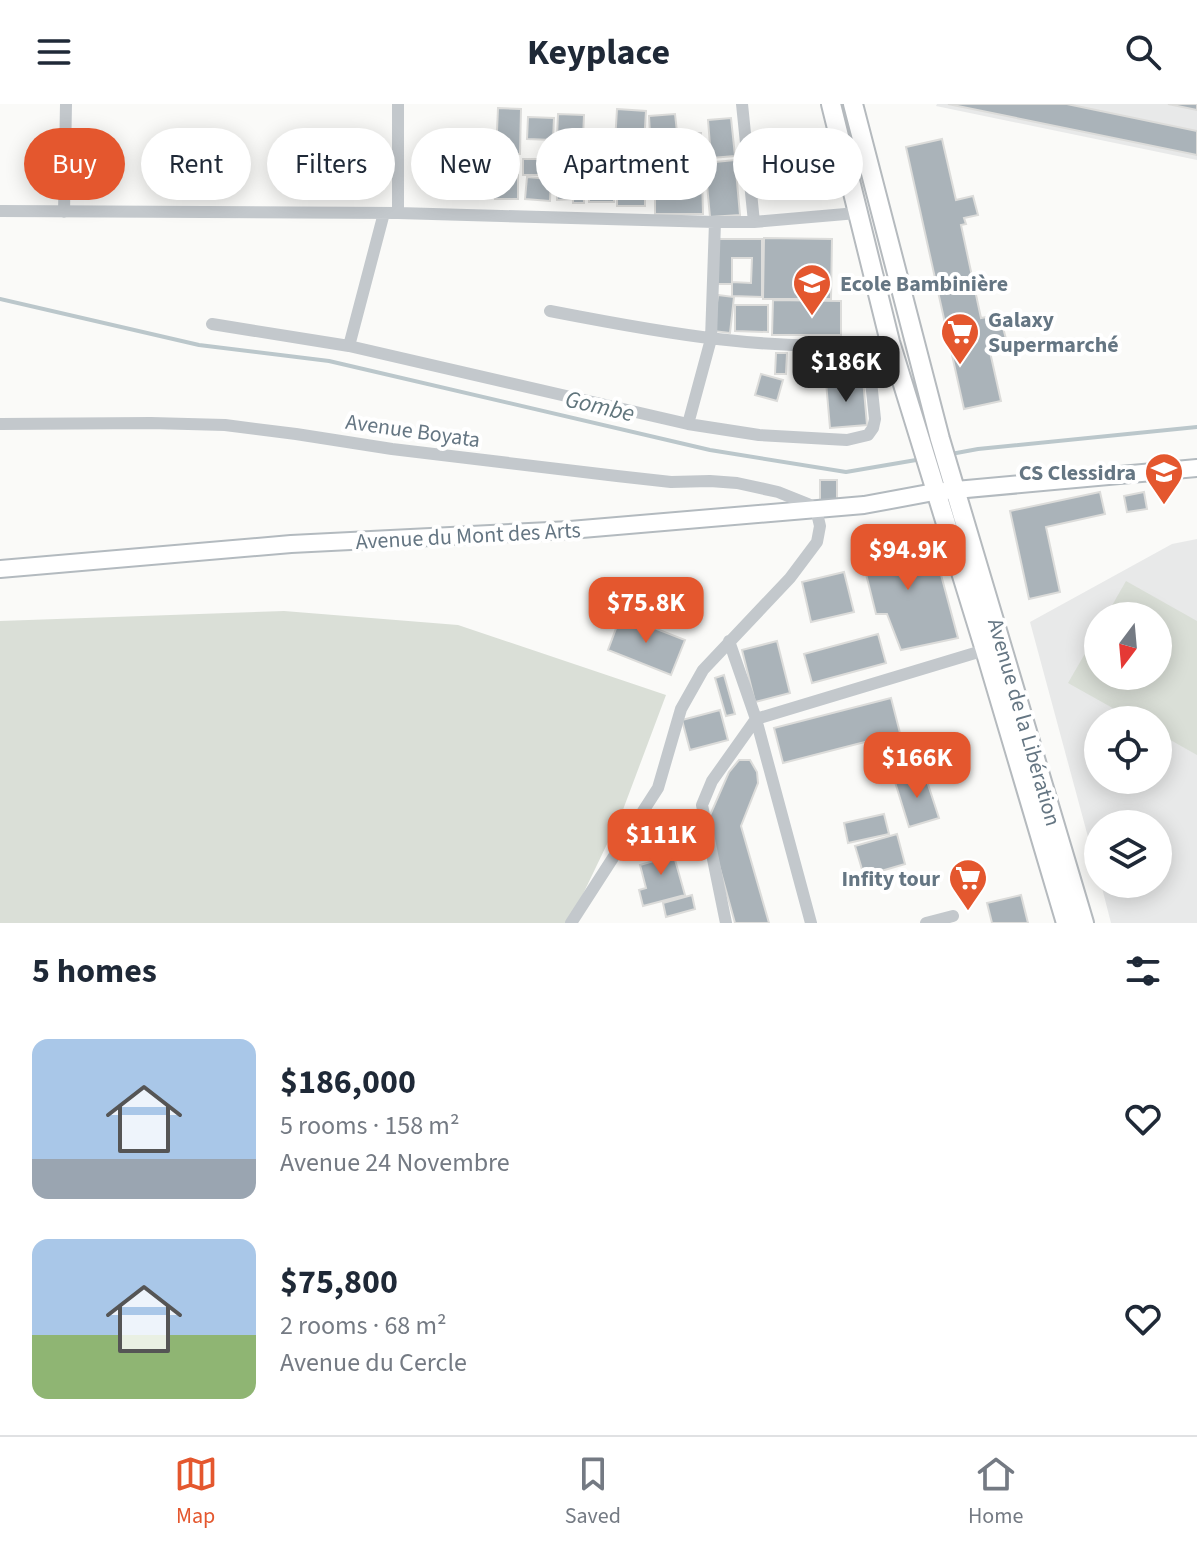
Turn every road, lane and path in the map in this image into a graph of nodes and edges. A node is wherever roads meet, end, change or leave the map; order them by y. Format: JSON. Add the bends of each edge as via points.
{"nodes":[{"id":1,"x":66,"y":104,"type":"edge"},
{"id":2,"x":398,"y":104,"type":"edge"},
{"id":3,"x":742,"y":104,"type":"edge"},
{"id":4,"x":831,"y":104,"type":"edge"},
{"id":5,"x":853,"y":104,"type":"edge"},
{"id":6,"x":0,"y":211,"type":"edge"},
{"id":7,"x":64,"y":212,"type":"junction"},
{"id":8,"x":384,"y":213,"type":"junction"},
{"id":9,"x":398,"y":213,"type":"junction"},
{"id":10,"x":857,"y":213,"type":"junction"},
{"id":11,"x":715,"y":222,"type":"junction"},
{"id":12,"x":754,"y":222,"type":"junction"},
{"id":13,"x":550,"y":311,"type":"dead end"},
{"id":14,"x":212,"y":324,"type":"dead end"},
{"id":15,"x":711,"y":339,"type":"junction"},
{"id":16,"x":890,"y":342,"type":"junction"},
{"id":17,"x":867,"y":344,"type":"junction"},
{"id":18,"x":349,"y":346,"type":"junction"},
{"id":19,"x":0,"y":424,"type":"edge"},
{"id":20,"x":688,"y":424,"type":"junction"},
{"id":21,"x":1197,"y":468,"type":"edge"},
{"id":22,"x":952,"y":481,"type":"junction"},
{"id":23,"x":932,"y":483,"type":"junction"},
{"id":24,"x":816,"y":509,"type":"junction"},
{"id":25,"x":0,"y":569,"type":"edge"},
{"id":26,"x":729,"y":641,"type":"junction"},
{"id":27,"x":985,"y":650,"type":"junction"},
{"id":28,"x":756,"y":719,"type":"junction"},
{"id":29,"x":953,"y":916,"type":"dead end"},
{"id":30,"x":571,"y":923,"type":"edge"},
{"id":31,"x":726,"y":923,"type":"edge"},
{"id":32,"x":811,"y":923,"type":"edge"},
{"id":33,"x":926,"y":923,"type":"edge"},
{"id":34,"x":1066,"y":923,"type":"edge"},
{"id":35,"x":1084,"y":923,"type":"edge"}],
"edges":[{"from":1,"to":7,"type":"street"},
{"from":2,"to":9,"type":"street"},
{"from":3,"to":12,"type":"street"},
{"from":4,"to":10,"type":"main road","name":"Avenue de la Libération"},
{"from":5,"to":22,"type":"main road","name":"Avenue de la Libération"},
{"from":6,"to":7,"type":"street"},
{"from":7,"to":8,"type":"street"},
{"from":8,"to":9,"type":"street"},
{"from":8,"to":18,"type":"street"},
{"from":9,"to":11,"type":"street"},
{"from":10,"to":12,"type":"street"},
{"from":10,"to":16,"type":"main road","name":"Avenue de la Libération"},
{"from":11,"to":12,"type":"street"},
{"from":11,"to":15,"type":"street"},
{"from":13,"to":15,"type":"street"},
{"from":14,"to":18,"type":"street"},
{"from":15,"to":17,"type":"street"},
{"from":15,"to":20,"type":"street"},
{"from":16,"to":17,"type":"street"},
{"from":16,"to":23,"type":"main road","name":"Avenue de la Libération"},
{"from":17,"to":20,"type":"street","via":[[875,419],[868,435],[847,440],[773,436]]},
{"from":18,"to":20,"type":"street"},
{"from":19,"to":24,"type":"street","name":"Avenue Boyata","via":[[225,425],[617,476],[737,483]]},
{"from":21,"to":22,"type":"street","name":"Avenue du Mont des Arts"},
{"from":22,"to":23,"type":"street","name":"Avenue du Mont des Arts"},
{"from":22,"to":35,"type":"main road","name":"Avenue de la Libération"},
{"from":23,"to":24,"type":"street","name":"Avenue du Mont des Arts","via":[[864,505]]},
{"from":23,"to":27,"type":"main road","name":"Avenue de la Libération"},
{"from":24,"to":25,"type":"street","name":"Avenue du Mont des Arts"},
{"from":24,"to":26,"type":"street","via":[[819,534],[810,553]]},
{"from":26,"to":28,"type":"street"},
{"from":26,"to":30,"type":"street","via":[[687,695],[658,788]]},
{"from":27,"to":28,"type":"street"},
{"from":27,"to":34,"type":"main road","name":"Avenue de la Libération"},
{"from":28,"to":31,"type":"street","via":[[712,781],[702,805]]},
{"from":28,"to":32,"type":"street"},
{"from":29,"to":33,"type":"street"}]}
